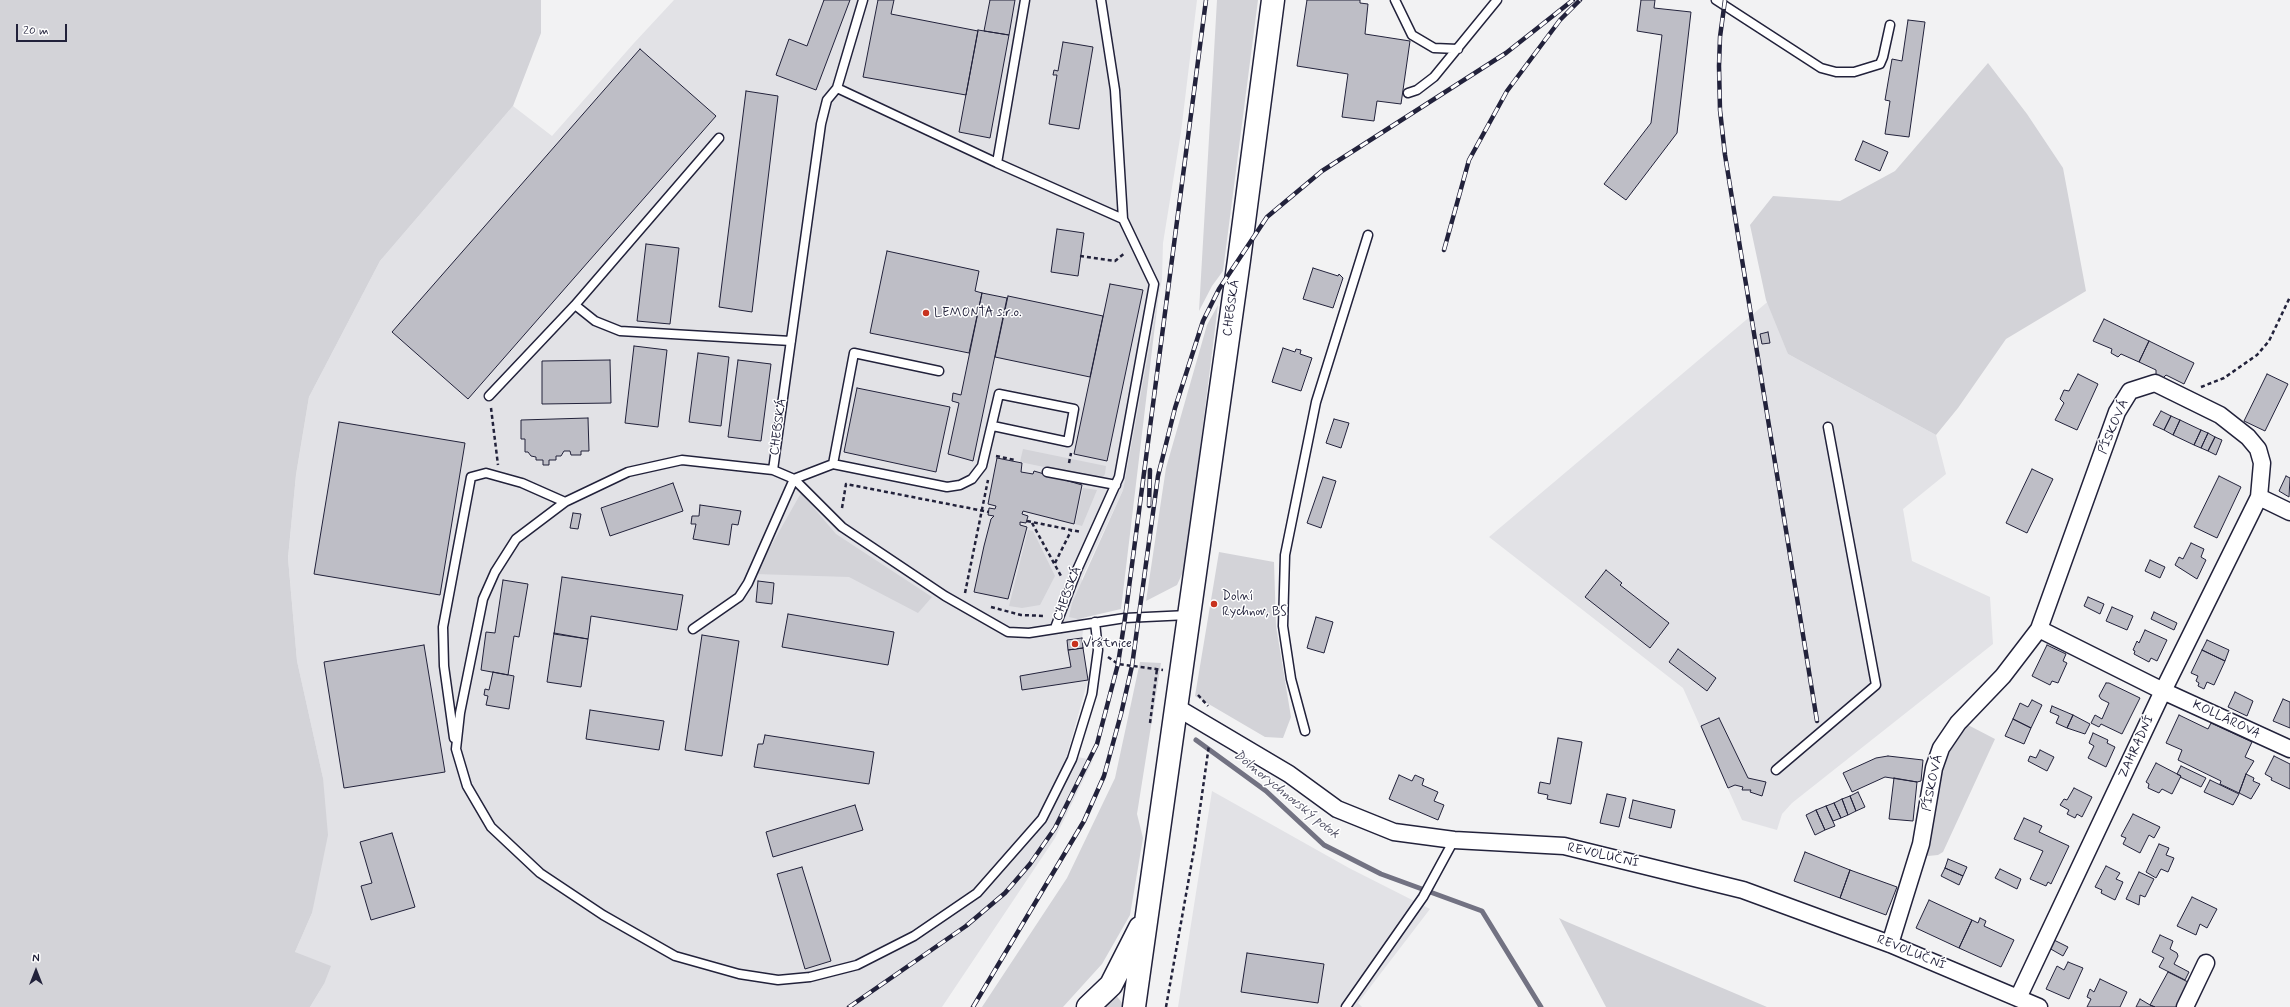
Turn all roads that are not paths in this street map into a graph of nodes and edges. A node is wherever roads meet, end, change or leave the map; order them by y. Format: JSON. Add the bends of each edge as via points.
{"nodes":[{"id":1,"x":863,"y":0,"type":"edge"},
{"id":2,"x":1025,"y":0,"type":"edge"},
{"id":3,"x":1101,"y":0,"type":"edge"},
{"id":4,"x":1273,"y":0,"type":"edge"},
{"id":5,"x":1395,"y":0,"type":"edge"},
{"id":6,"x":1497,"y":0,"type":"edge"},
{"id":7,"x":1716,"y":0,"type":"edge"},
{"id":8,"x":1890,"y":25,"type":"dead end"},
{"id":9,"x":1458,"y":49,"type":"junction"},
{"id":10,"x":837,"y":88,"type":"junction"},
{"id":11,"x":1408,"y":93,"type":"dead end"},
{"id":12,"x":720,"y":138,"type":"dead end"},
{"id":13,"x":996,"y":163,"type":"junction"},
{"id":14,"x":1123,"y":219,"type":"junction"},
{"id":15,"x":1368,"y":235,"type":"dead end"},
{"id":16,"x":575,"y":305,"type":"junction"},
{"id":17,"x":791,"y":341,"type":"junction"},
{"id":18,"x":938,"y":371,"type":"dead end"},
{"id":19,"x":490,"y":396,"type":"road end"},
{"id":20,"x":993,"y":426,"type":"junction"},
{"id":21,"x":1828,"y":427,"type":"dead end"},
{"id":22,"x":833,"y":464,"type":"junction"},
{"id":23,"x":773,"y":470,"type":"junction"},
{"id":24,"x":1047,"y":472,"type":"dead end"},
{"id":25,"x":794,"y":479,"type":"junction"},
{"id":26,"x":1116,"y":485,"type":"junction"},
{"id":27,"x":2259,"y":497,"type":"junction"},
{"id":28,"x":565,"y":502,"type":"junction"},
{"id":29,"x":2290,"y":512,"type":"edge"},
{"id":30,"x":1189,"y":615,"type":"junction"},
{"id":31,"x":1095,"y":622,"type":"junction"},
{"id":32,"x":1055,"y":628,"type":"junction"},
{"id":33,"x":693,"y":629,"type":"dead end"},
{"id":34,"x":2039,"y":629,"type":"junction"},
{"id":35,"x":2163,"y":691,"type":"junction"},
{"id":36,"x":1176,"y":707,"type":"junction"},
{"id":37,"x":1306,"y":730,"type":"dead end"},
{"id":38,"x":456,"y":749,"type":"junction"},
{"id":39,"x":2290,"y":749,"type":"edge"},
{"id":40,"x":1776,"y":770,"type":"dead end"},
{"id":41,"x":1454,"y":840,"type":"junction"},
{"id":42,"x":1148,"y":913,"type":"junction"},
{"id":43,"x":1890,"y":944,"type":"junction"},
{"id":44,"x":2206,"y":963,"type":"dead end"},
{"id":45,"x":2018,"y":998,"type":"junction"},
{"id":46,"x":1088,"y":1007,"type":"edge"},
{"id":47,"x":1134,"y":1007,"type":"edge"},
{"id":48,"x":1346,"y":1007,"type":"edge"},
{"id":49,"x":2039,"y":1007,"type":"edge"},
{"id":50,"x":2185,"y":1007,"type":"edge"}],
"edges":[{"from":1,"to":10,"type":"lane"},
{"from":2,"to":13,"type":"lane"},
{"from":3,"to":14,"type":"lane","via":[[1114,90]]},
{"from":4,"to":30,"type":"street","name":"CHEBSKÁ"},
{"from":5,"to":9,"type":"lane","via":[[1412,35],[1434,48]]},
{"from":6,"to":9,"type":"lane"},
{"from":7,"to":8,"type":"lane","via":[[1821,68],[1836,72],[1854,72],[1880,64],[1884,57]]},
{"from":9,"to":11,"type":"lane","via":[[1434,78],[1418,90]]},
{"from":10,"to":13,"type":"lane"},
{"from":10,"to":17,"type":"lane","name":"CHEBSKÁ","via":[[826,100],[821,124]]},
{"from":12,"to":16,"type":"lane"},
{"from":13,"to":14,"type":"lane"},
{"from":14,"to":26,"type":"lane","name":"CHEBSKÁ","via":[[1154,284]]},
{"from":15,"to":37,"type":"lane","via":[[1316,402],[1284,555],[1282,626],[1291,679]]},
{"from":16,"to":17,"type":"lane","via":[[595,321],[620,331]]},
{"from":16,"to":19,"type":"lane"},
{"from":17,"to":23,"type":"lane","name":"CHEBSKÁ"},
{"from":18,"to":22,"type":"lane","via":[[854,353]]},
{"from":20,"to":20,"type":"lane","via":[[999,394],[1074,408],[1068,442]]},
{"from":20,"to":22,"type":"lane","via":[[982,466],[972,479],[960,485],[947,487]]},
{"from":21,"to":40,"type":"lane","via":[[1876,685]]},
{"from":22,"to":25,"type":"lane"},
{"from":23,"to":25,"type":"lane","name":"CHEBSKÁ"},
{"from":23,"to":28,"type":"lane","via":[[682,460],[628,472]]},
{"from":24,"to":26,"type":"lane"},
{"from":25,"to":32,"type":"lane","name":"CHEBSKÁ","via":[[839,523],[945,596],[1008,632],[1029,633]]},
{"from":25,"to":33,"type":"lane","via":[[748,583],[739,597]]},
{"from":26,"to":32,"type":"lane","name":"CHEBSKÁ","via":[[1077,570]]},
{"from":27,"to":29,"type":"street"},
{"from":27,"to":34,"type":"street","name":"PÍSKOVÁ","via":[[2262,463],[2258,449],[2248,437],[2220,415],[2155,383],[2130,391],[2117,412]]},
{"from":27,"to":35,"type":"street","name":"ZAHRADNÍ"},
{"from":28,"to":38,"type":"lane","via":[[516,539],[489,585],[483,599],[461,705]]},
{"from":28,"to":38,"type":"lane","via":[[522,483],[486,473],[471,477],[443,628],[444,666]]},
{"from":30,"to":31,"type":"lane","name":"CHEBSKÁ"},
{"from":30,"to":36,"type":"street","name":"CHEBSKÁ"},
{"from":31,"to":32,"type":"lane","name":"CHEBSKÁ"},
{"from":31,"to":38,"type":"lane","via":[[1098,650],[1092,694],[1072,759],[1042,819],[977,893],[914,936],[857,965],[810,977],[778,980],[739,974],[675,956],[603,915],[540,873],[491,826],[467,786]]},
{"from":34,"to":35,"type":"street"},
{"from":34,"to":43,"type":"street","name":"PÍSKOVÁ","via":[[2003,676],[1958,723],[1941,748],[1934,768],[1921,844]]},
{"from":35,"to":39,"type":"street","name":"KOLLÁROVA"},
{"from":35,"to":45,"type":"street","name":"ZAHRADNÍ"},
{"from":36,"to":41,"type":"street","name":"REVOLUČNÍ","via":[[1289,774],[1337,810],[1394,832]]},
{"from":36,"to":42,"type":"street","name":"CHEBSKÁ"},
{"from":41,"to":43,"type":"street","name":"REVOLUČNÍ","via":[[1564,846],[1743,890]]},
{"from":41,"to":48,"type":"lane","via":[[1423,897]]},
{"from":42,"to":46,"type":"street","via":[[1111,985]]},
{"from":42,"to":47,"type":"street","name":"CHEBSKÁ"},
{"from":43,"to":45,"type":"street","name":"REVOLUČNÍ"},
{"from":44,"to":50,"type":"street"},
{"from":45,"to":49,"type":"street","name":"REVOLUČNÍ"}]}
